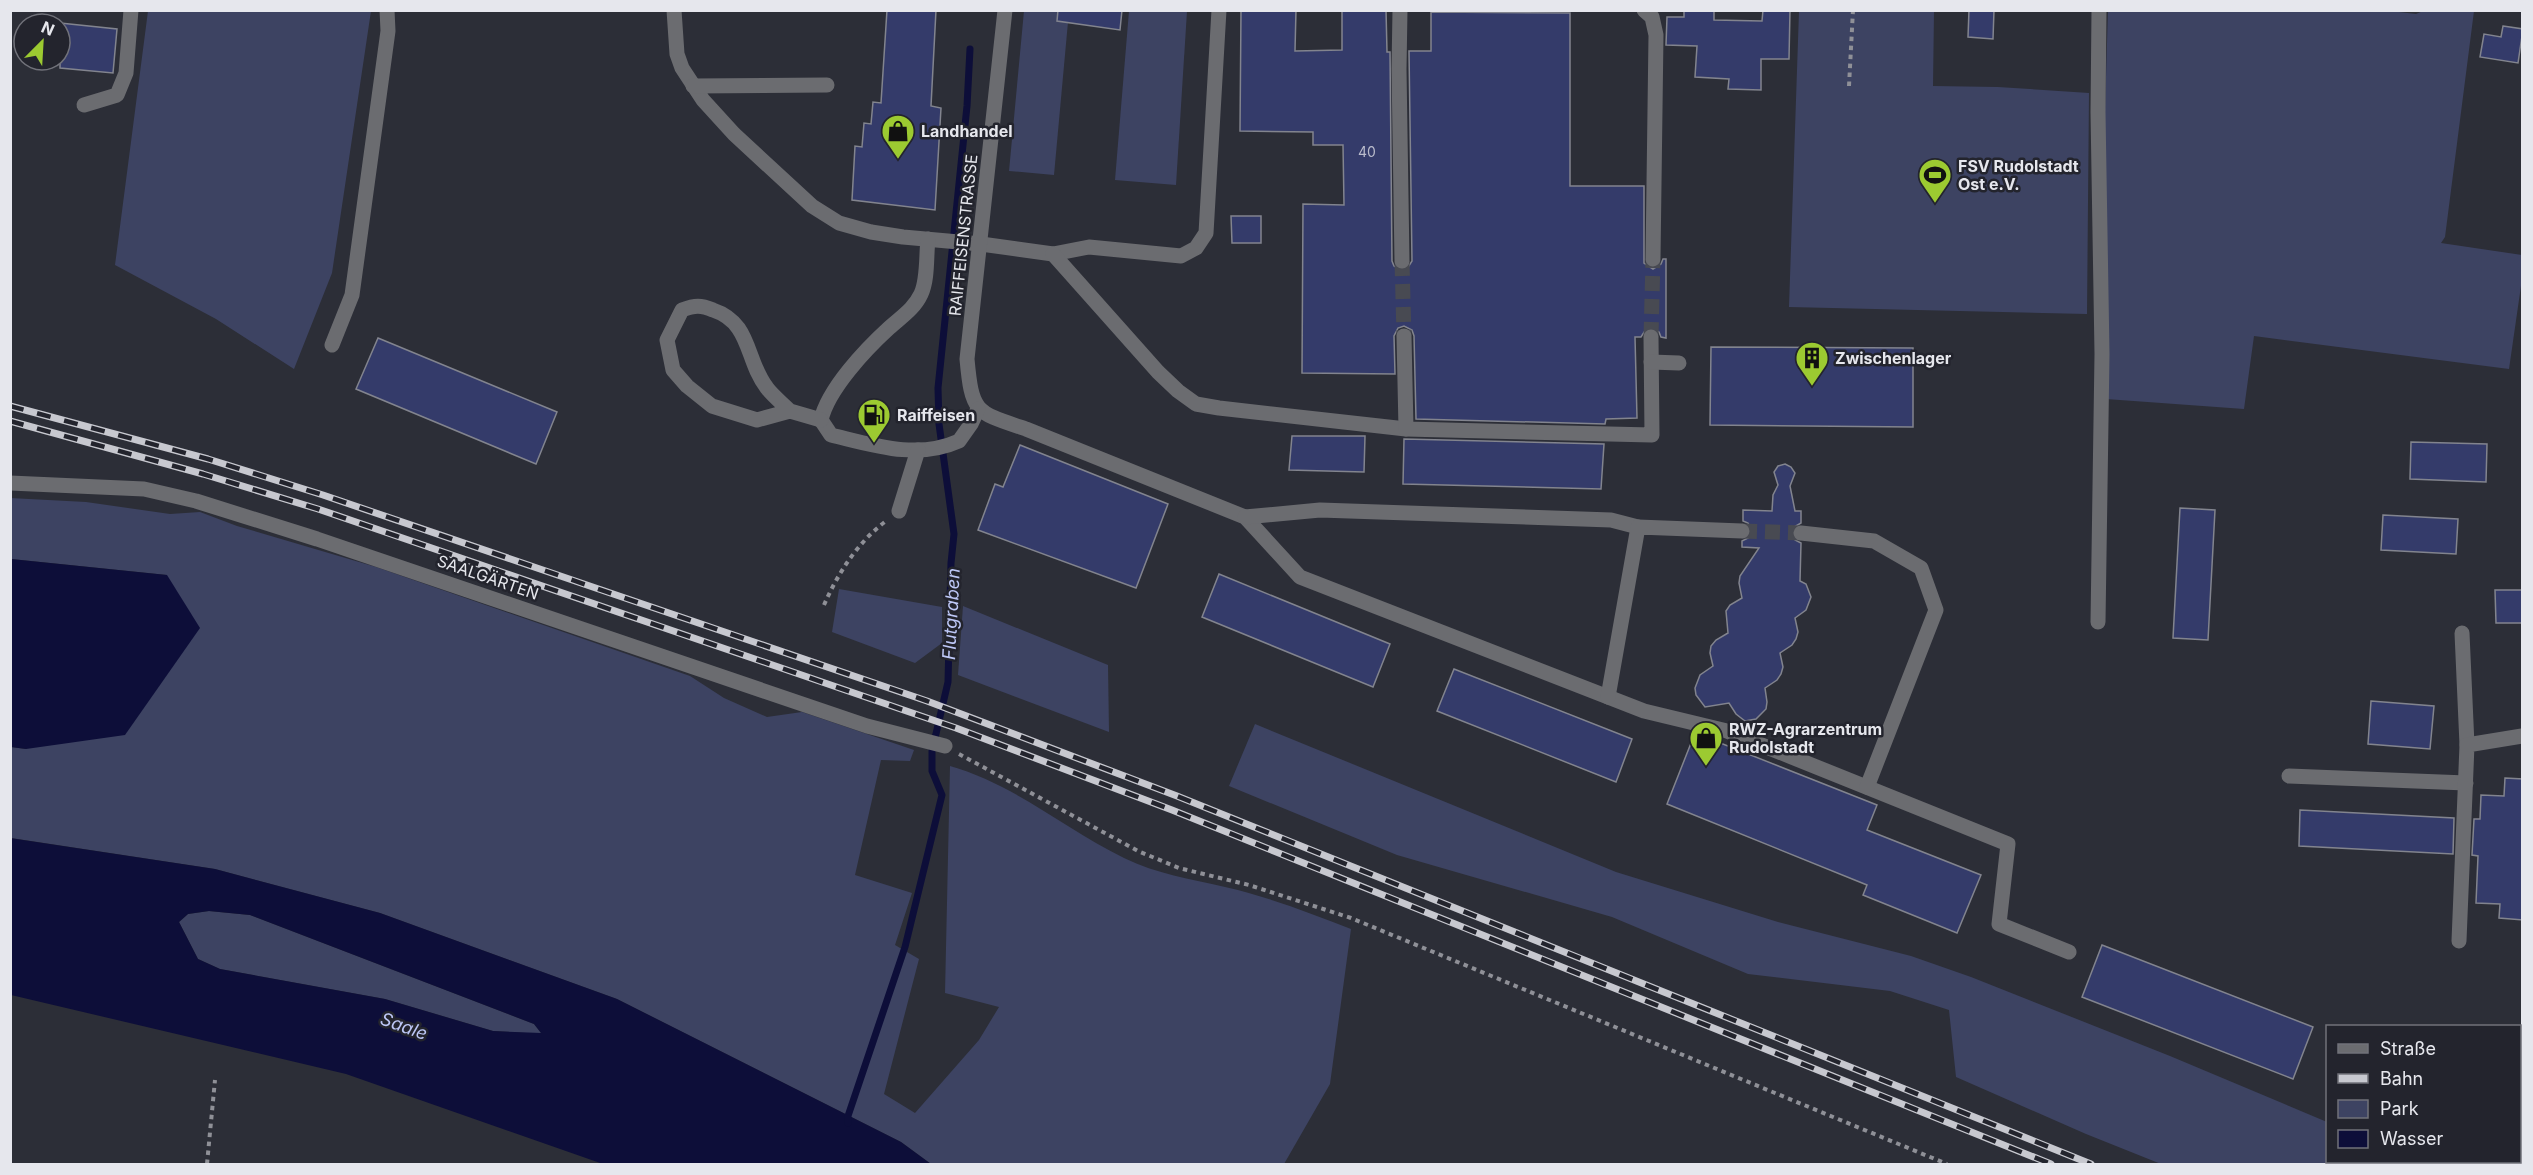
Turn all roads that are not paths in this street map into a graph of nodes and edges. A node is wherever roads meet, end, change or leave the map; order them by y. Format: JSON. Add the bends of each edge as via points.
{"nodes":[{"id":1,"x":131,"y":10,"type":"edge"},
{"id":2,"x":387,"y":10,"type":"edge"},
{"id":3,"x":674,"y":10,"type":"edge"},
{"id":4,"x":1005,"y":10,"type":"edge"},
{"id":5,"x":1219,"y":10,"type":"edge"},
{"id":6,"x":1400,"y":10,"type":"edge"},
{"id":7,"x":1644,"y":10,"type":"edge"},
{"id":8,"x":2099,"y":10,"type":"edge"},
{"id":9,"x":827,"y":85,"type":"dead end"},
{"id":10,"x":693,"y":86,"type":"junction"},
{"id":11,"x":84,"y":105,"type":"dead end"},
{"id":12,"x":943,"y":240,"type":"junction"},
{"id":13,"x":981,"y":244,"type":"junction"},
{"id":14,"x":1053,"y":254,"type":"junction"},
{"id":15,"x":1653,"y":259,"type":"tunnel mouth"},
{"id":16,"x":1402,"y":261,"type":"tunnel mouth"},
{"id":17,"x":1404,"y":336,"type":"tunnel mouth"},
{"id":18,"x":1651,"y":337,"type":"tunnel mouth"},
{"id":19,"x":332,"y":345,"type":"dead end"},
{"id":20,"x":1652,"y":362,"type":"junction"},
{"id":21,"x":1679,"y":363,"type":"dead end"},
{"id":22,"x":978,"y":409,"type":"junction"},
{"id":23,"x":790,"y":411,"type":"junction"},
{"id":24,"x":821,"y":420,"type":"junction"},
{"id":25,"x":1406,"y":429,"type":"junction"},
{"id":26,"x":918,"y":450,"type":"junction"},
{"id":27,"x":10,"y":483,"type":"edge"},
{"id":28,"x":899,"y":511,"type":"road end"},
{"id":29,"x":1245,"y":517,"type":"junction"},
{"id":30,"x":1638,"y":527,"type":"junction"},
{"id":31,"x":1742,"y":531,"type":"tunnel mouth"},
{"id":32,"x":1801,"y":533,"type":"tunnel mouth"},
{"id":33,"x":2098,"y":622,"type":"dead end"},
{"id":34,"x":2462,"y":633,"type":"dead end"},
{"id":35,"x":1608,"y":697,"type":"junction"},
{"id":36,"x":2523,"y":736,"type":"edge"},
{"id":37,"x":2467,"y":745,"type":"junction"},
{"id":38,"x":945,"y":746,"type":"road end"},
{"id":39,"x":2289,"y":776,"type":"dead end"},
{"id":40,"x":2466,"y":783,"type":"junction"},
{"id":41,"x":1866,"y":787,"type":"junction"},
{"id":42,"x":2459,"y":941,"type":"dead end"},
{"id":43,"x":2069,"y":952,"type":"dead end"}],
"edges":[{"from":1,"to":11,"type":"street","via":[[126,74],[117,95]]},
{"from":2,"to":19,"type":"street","via":[[388,31],[352,295]]},
{"from":3,"to":10,"type":"street","via":[[677,54]]},
{"from":4,"to":13,"type":"street","name":"RAIFFEISENSTRASSE"},
{"from":5,"to":14,"type":"street","via":[[1206,233],[1196,248],[1181,256],[1089,247]]},
{"from":6,"to":16,"type":"street"},
{"from":7,"to":15,"type":"street","via":[[1652,17],[1656,34]]},
{"from":8,"to":33,"type":"street","via":[[2102,354]]},
{"from":9,"to":10,"type":"street"},
{"from":10,"to":12,"type":"street","via":[[734,134],[824,215],[871,232]]},
{"from":12,"to":13,"type":"street"},
{"from":12,"to":24,"type":"street","via":[[913,308],[876,340],[833,391]]},
{"from":13,"to":14,"type":"street"},
{"from":13,"to":22,"type":"street","name":"RAIFFEISENSTRASSE","via":[[967,358],[970,390]]},
{"from":14,"to":25,"type":"street","via":[[1158,372],[1196,404]]},
{"from":17,"to":25,"type":"street"},
{"from":18,"to":20,"type":"street"},
{"from":20,"to":21,"type":"street"},
{"from":20,"to":25,"type":"street","via":[[1652,435]]},
{"from":22,"to":26,"type":"street","via":[[959,441]]},
{"from":22,"to":29,"type":"street"},
{"from":23,"to":23,"type":"street","via":[[757,420],[712,406],[687,386],[674,370],[667,340],[682,310],[696,305],[716,310],[734,321],[766,387]]},
{"from":23,"to":24,"type":"street"},
{"from":24,"to":26,"type":"street","via":[[831,435],[898,450]]},
{"from":26,"to":28,"type":"street"},
{"from":27,"to":38,"type":"street","name":"SAALGÄRTEN","via":[[144,489],[196,501],[340,546],[867,726]]},
{"from":29,"to":30,"type":"street","via":[[1320,510],[1611,520]]},
{"from":29,"to":35,"type":"street","via":[[1300,577]]},
{"from":30,"to":31,"type":"street"},
{"from":30,"to":35,"type":"street"},
{"from":32,"to":41,"type":"street","via":[[1875,541],[1921,568],[1936,610]]},
{"from":34,"to":37,"type":"street"},
{"from":35,"to":41,"type":"street","via":[[1644,711],[1727,731]]},
{"from":36,"to":37,"type":"street"},
{"from":37,"to":40,"type":"street"},
{"from":39,"to":40,"type":"street"},
{"from":40,"to":42,"type":"street"},
{"from":41,"to":43,"type":"street","via":[[2007,844],[1999,924]]}]}
